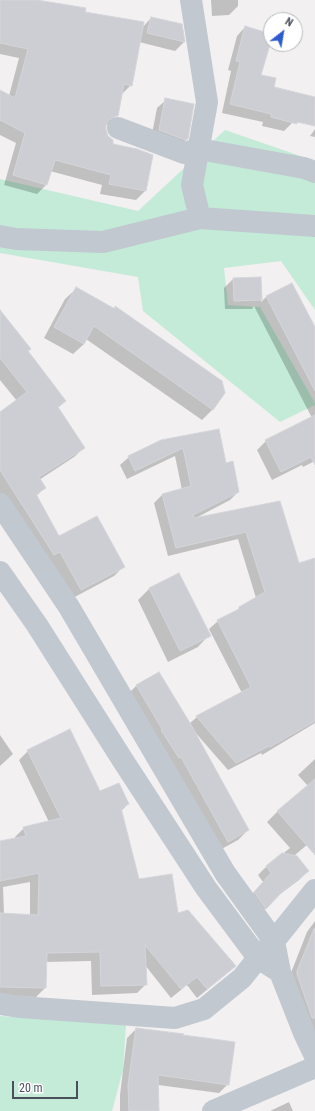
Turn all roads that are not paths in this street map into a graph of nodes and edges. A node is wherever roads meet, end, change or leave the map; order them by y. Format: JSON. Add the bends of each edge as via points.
{"nodes":[{"id":1,"x":191,"y":0,"type":"edge"},
{"id":2,"x":118,"y":128,"type":"dead end"},
{"id":3,"x":199,"y":149,"type":"junction"},
{"id":4,"x":315,"y":172,"type":"edge"},
{"id":5,"x":200,"y":218,"type":"junction"},
{"id":6,"x":315,"y":226,"type":"edge"},
{"id":7,"x":0,"y":236,"type":"edge"},
{"id":8,"x":0,"y":504,"type":"edge"},
{"id":9,"x":0,"y":572,"type":"edge"},
{"id":10,"x":315,"y":890,"type":"edge"},
{"id":11,"x":274,"y":941,"type":"junction"},
{"id":12,"x":258,"y":958,"type":"junction"},
{"id":13,"x":280,"y":972,"type":"junction"},
{"id":14,"x":0,"y":1004,"type":"edge"},
{"id":15,"x":315,"y":1056,"type":"edge"},
{"id":16,"x":315,"y":1067,"type":"edge"},
{"id":17,"x":213,"y":1111,"type":"edge"}],
"edges":[{"from":1,"to":3,"type":"street","via":[[206,102]]},
{"from":2,"to":3,"type":"street","via":[[184,153]]},
{"from":3,"to":4,"type":"street"},
{"from":3,"to":5,"type":"street","via":[[192,185]]},
{"from":5,"to":6,"type":"street"},
{"from":5,"to":7,"type":"street","via":[[103,242],[16,239]]},
{"from":8,"to":11,"type":"street","via":[[70,607],[225,873]]},
{"from":9,"to":12,"type":"street","via":[[38,626],[206,888]]},
{"from":10,"to":11,"type":"street"},
{"from":11,"to":12,"type":"street"},
{"from":11,"to":13,"type":"street"},
{"from":12,"to":13,"type":"street"},
{"from":12,"to":14,"type":"street","via":[[242,978],[204,1009],[175,1018]]},
{"from":13,"to":15,"type":"street"},
{"from":16,"to":17,"type":"street"}]}
